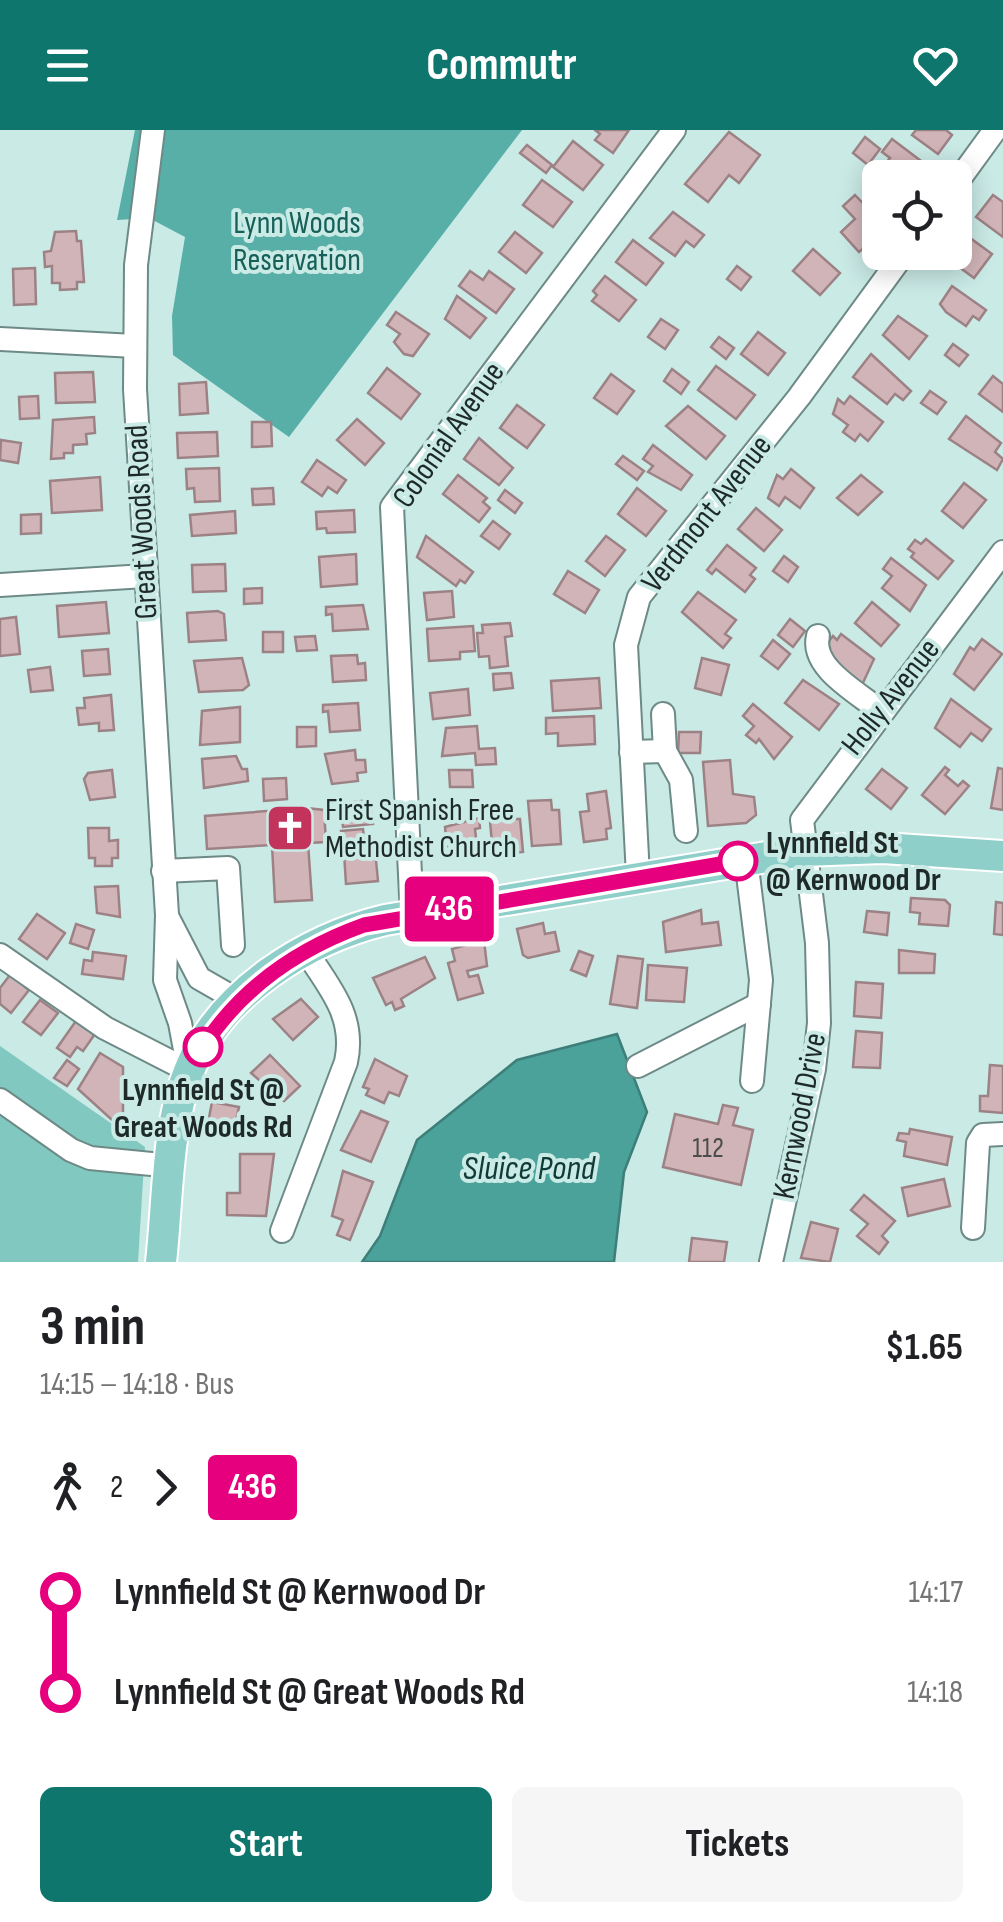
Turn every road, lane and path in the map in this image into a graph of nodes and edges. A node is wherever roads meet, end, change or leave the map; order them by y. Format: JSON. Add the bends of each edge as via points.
{"nodes":[{"id":1,"x":152,"y":130,"type":"edge"},
{"id":2,"x":674,"y":130,"type":"edge"},
{"id":3,"x":995,"y":130,"type":"edge"},
{"id":4,"x":972,"y":162,"type":"edge"},
{"id":5,"x":892,"y":270,"type":"edge"},
{"id":6,"x":0,"y":339,"type":"edge"},
{"id":7,"x":135,"y":346,"type":"junction"},
{"id":8,"x":1003,"y":552,"type":"edge"},
{"id":9,"x":145,"y":576,"type":"junction"},
{"id":10,"x":0,"y":585,"type":"edge"},
{"id":11,"x":818,"y":636,"type":"dead end"},
{"id":12,"x":880,"y":711,"type":"junction"},
{"id":13,"x":663,"y":714,"type":"dead end"},
{"id":14,"x":631,"y":752,"type":"junction"},
{"id":15,"x":665,"y":752,"type":"junction"},
{"id":16,"x":686,"y":832,"type":"dead end"},
{"id":17,"x":803,"y":851,"type":"junction"},
{"id":18,"x":1003,"y":856,"type":"edge"},
{"id":19,"x":746,"y":859,"type":"junction"},
{"id":20,"x":163,"y":871,"type":"junction"},
{"id":21,"x":638,"y":876,"type":"junction"},
{"id":22,"x":167,"y":915,"type":"junction"},
{"id":23,"x":412,"y":915,"type":"junction"},
{"id":24,"x":234,"y":945,"type":"dead end"},
{"id":25,"x":305,"y":950,"type":"junction"},
{"id":26,"x":0,"y":955,"type":"edge"},
{"id":27,"x":239,"y":1001,"type":"junction"},
{"id":28,"x":759,"y":1004,"type":"junction"},
{"id":29,"x":638,"y":1066,"type":"dead end"},
{"id":30,"x":189,"y":1070,"type":"junction"},
{"id":31,"x":752,"y":1081,"type":"dead end"},
{"id":32,"x":0,"y":1100,"type":"edge"},
{"id":33,"x":1003,"y":1134,"type":"edge"},
{"id":34,"x":172,"y":1166,"type":"junction"},
{"id":35,"x":974,"y":1228,"type":"dead end"},
{"id":36,"x":282,"y":1231,"type":"dead end"},
{"id":37,"x":161,"y":1262,"type":"edge"},
{"id":38,"x":771,"y":1262,"type":"edge"}],
"edges":[{"from":1,"to":7,"type":"street","name":"Great Woods Road","via":[[140,202]]},
{"from":2,"to":23,"type":"street","name":"Colonial Avenue","via":[[392,506]]},
{"from":3,"to":4,"type":"street"},
{"from":5,"to":14,"type":"street","name":"Verdmont Avenue","via":[[640,597],[626,645]]},
{"from":6,"to":7,"type":"street"},
{"from":7,"to":9,"type":"street","name":"Great Woods Road"},
{"from":8,"to":12,"type":"street","name":"Holly Avenue"},
{"from":9,"to":10,"type":"street"},
{"from":9,"to":20,"type":"street","name":"Great Woods Road"},
{"from":11,"to":12,"type":"street","via":[[816,650],[826,666]]},
{"from":12,"to":17,"type":"street","name":"Holly Avenue","via":[[802,820]]},
{"from":13,"to":15,"type":"street"},
{"from":14,"to":15,"type":"street"},
{"from":14,"to":21,"type":"street","name":"Verdmont Avenue"},
{"from":15,"to":16,"type":"street","via":[[681,780]]},
{"from":17,"to":18,"type":"main road"},
{"from":17,"to":19,"type":"main road"},
{"from":17,"to":38,"type":"street","name":"Kernwood Drive","via":[[814,913],[818,1023]]},
{"from":19,"to":21,"type":"main road"},
{"from":19,"to":28,"type":"street","via":[[762,980]]},
{"from":20,"to":22,"type":"street","name":"Great Woods Road"},
{"from":20,"to":24,"type":"street","via":[[228,868]]},
{"from":21,"to":23,"type":"main road"},
{"from":22,"to":27,"type":"street","name":"Great Woods Road","via":[[200,978]]},
{"from":22,"to":30,"type":"street","name":"Great Woods Road","via":[[165,980]]},
{"from":23,"to":25,"type":"main road","via":[[364,925]]},
{"from":25,"to":27,"type":"main road"},
{"from":25,"to":36,"type":"street","via":[[347,1016],[350,1040]]},
{"from":26,"to":30,"type":"street","via":[[104,1028]]},
{"from":27,"to":30,"type":"main road"},
{"from":28,"to":29,"type":"street"},
{"from":28,"to":31,"type":"street"},
{"from":30,"to":34,"type":"main road"},
{"from":32,"to":34,"type":"street","via":[[90,1158]]},
{"from":33,"to":35,"type":"street","via":[[983,1135],[978,1143]]},
{"from":34,"to":37,"type":"main road"}]}
